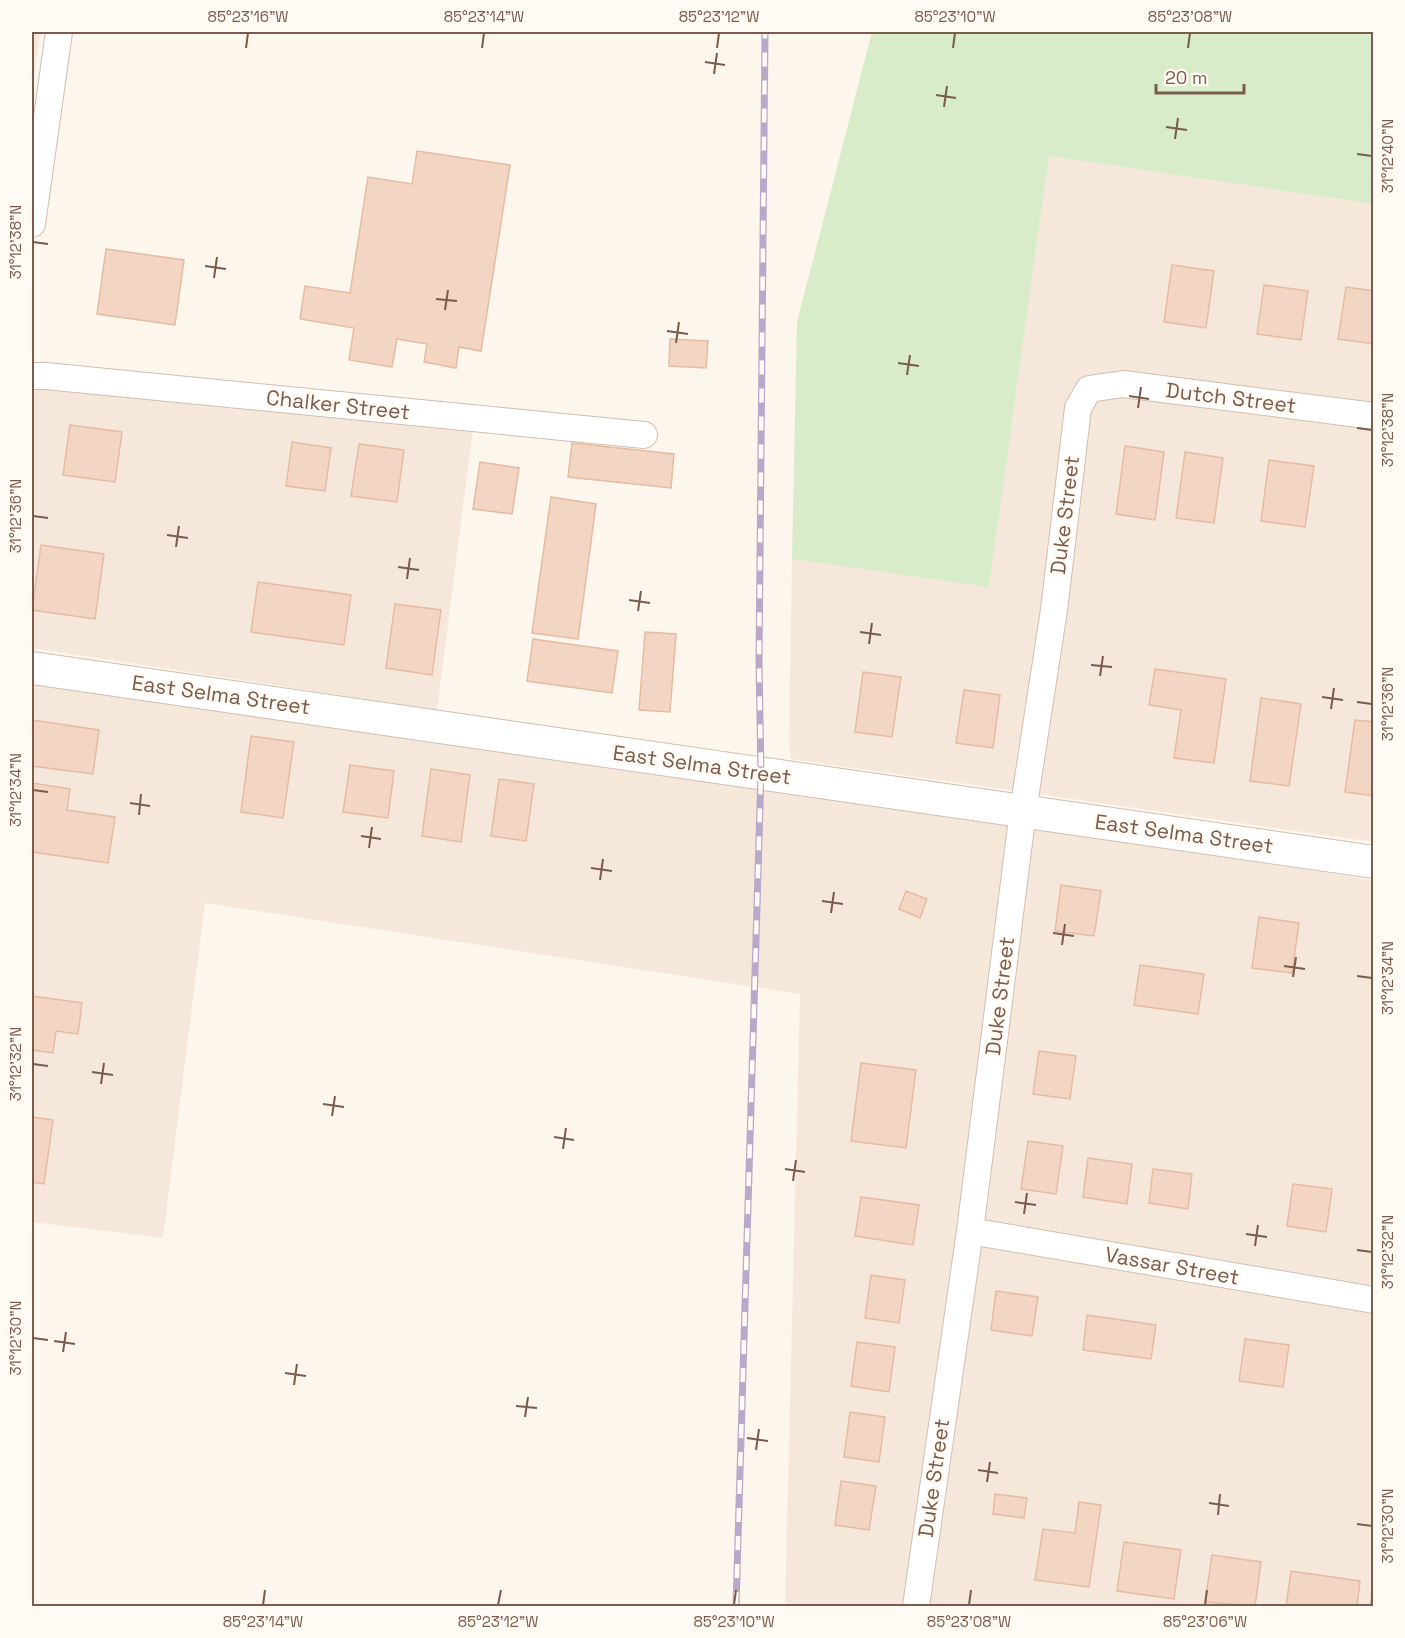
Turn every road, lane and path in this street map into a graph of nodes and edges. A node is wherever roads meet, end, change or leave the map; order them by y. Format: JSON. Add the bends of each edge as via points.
{"nodes":[{"id":1,"x":60,"y":32,"type":"edge"},
{"id":2,"x":32,"y":224,"type":"edge"},
{"id":3,"x":32,"y":376,"type":"edge"},
{"id":4,"x":1089,"y":389,"type":"joint"},
{"id":5,"x":1374,"y":416,"type":"edge"},
{"id":6,"x":644,"y":435,"type":"dead end"},
{"id":7,"x":32,"y":668,"type":"edge"},
{"id":8,"x":1023,"y":811,"type":"junction"},
{"id":9,"x":1374,"y":862,"type":"edge"},
{"id":10,"x":970,"y":1231,"type":"junction"},
{"id":11,"x":1374,"y":1300,"type":"edge"},
{"id":12,"x":916,"y":1606,"type":"edge"}],
"edges":[{"from":1,"to":2,"type":"street"},
{"from":3,"to":6,"type":"street","name":"Chalker Street"},
{"from":4,"to":5,"type":"street","name":"Dutch Street","via":[[1123,384]]},
{"from":4,"to":8,"type":"street","name":"Duke Street","via":[[1078,408]]},
{"from":7,"to":8,"type":"street","name":"East Selma Street"},
{"from":8,"to":9,"type":"street","name":"East Selma Street"},
{"from":8,"to":10,"type":"street","name":"Duke Street"},
{"from":10,"to":11,"type":"street","name":"Vassar Street"},
{"from":10,"to":12,"type":"street","name":"Duke Street"}]}
